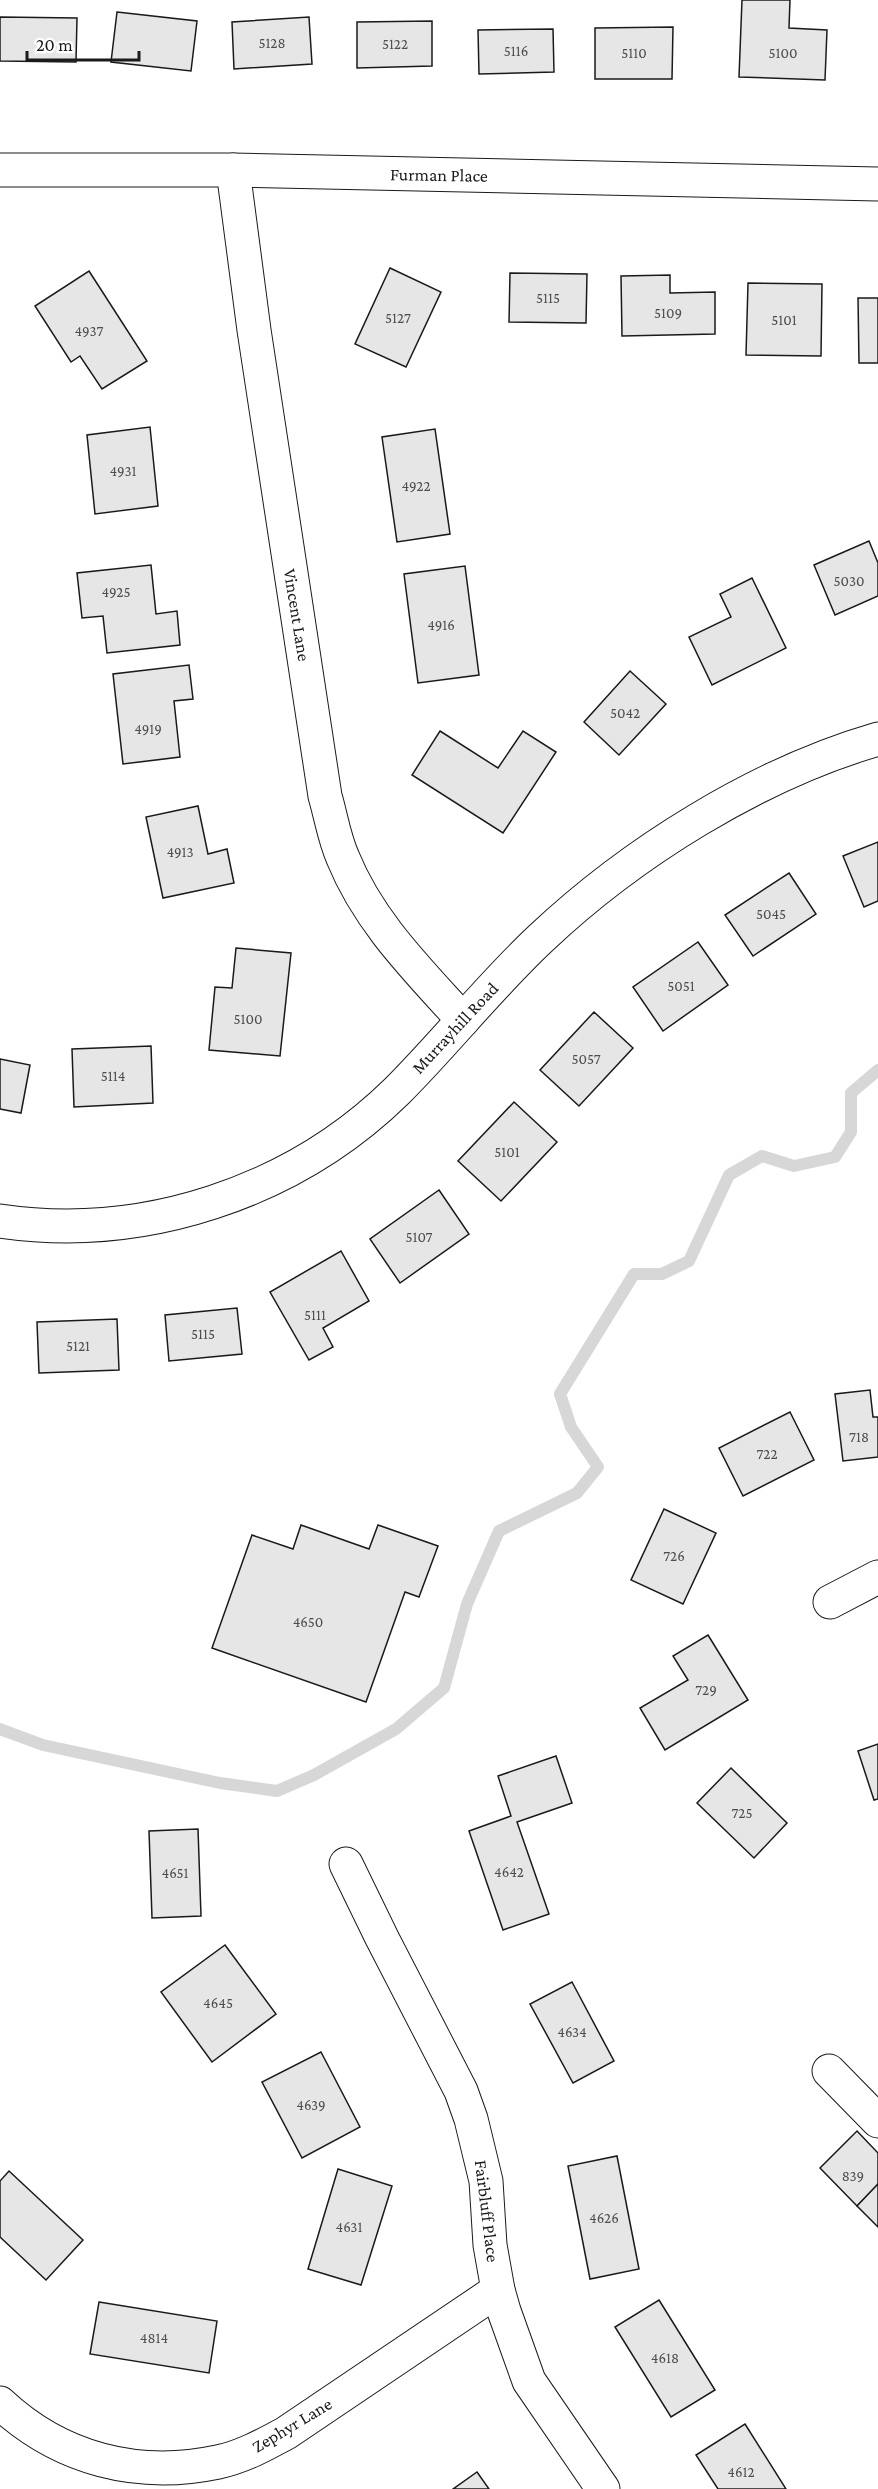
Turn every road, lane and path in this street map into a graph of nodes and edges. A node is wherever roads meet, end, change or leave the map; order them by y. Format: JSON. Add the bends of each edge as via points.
{"nodes":[{"id":1,"x":0,"y":170,"type":"edge"},
{"id":2,"x":233,"y":170,"type":"junction"},
{"id":3,"x":878,"y":184,"type":"edge"},
{"id":4,"x":878,"y":740,"type":"edge"},
{"id":5,"x":463,"y":1020,"type":"junction"},
{"id":6,"x":0,"y":1221,"type":"edge"},
{"id":7,"x":878,"y":1577,"type":"edge"},
{"id":8,"x":830,"y":1602,"type":"dead end"},
{"id":9,"x":346,"y":1864,"type":"dead end"},
{"id":10,"x":829,"y":2071,"type":"dead end"},
{"id":11,"x":878,"y":2121,"type":"edge"},
{"id":12,"x":498,"y":2289,"type":"junction"},
{"id":13,"x":0,"y":2403,"type":"edge"},
{"id":14,"x":603,"y":2489,"type":"edge"}],
"edges":[{"from":1,"to":2,"type":"street","name":"Furman Place"},
{"from":2,"to":3,"type":"street","name":"Furman Place"},
{"from":2,"to":5,"type":"street","name":"Vincent Lane","via":[[325,796],[342,857],[369,910]]},
{"from":4,"to":5,"type":"street","name":"Murrayhill Road","via":[[781,775],[657,846],[546,933]]},
{"from":5,"to":6,"type":"street","name":"Murrayhill Road","via":[[395,1092],[343,1136],[254,1188],[183,1212],[108,1225],[71,1227]]},
{"from":7,"to":8,"type":"street"},
{"from":9,"to":12,"type":"street","name":"Fairbluff Place","via":[[461,2091],[486,2181]]},
{"from":10,"to":11,"type":"street"},
{"from":12,"to":13,"type":"street","name":"Zephyr Lane","via":[[286,2433],[219,2462],[169,2468],[94,2459],[56,2444]]},
{"from":12,"to":14,"type":"street","name":"Fairbluff Place","via":[[528,2381]]}]}
